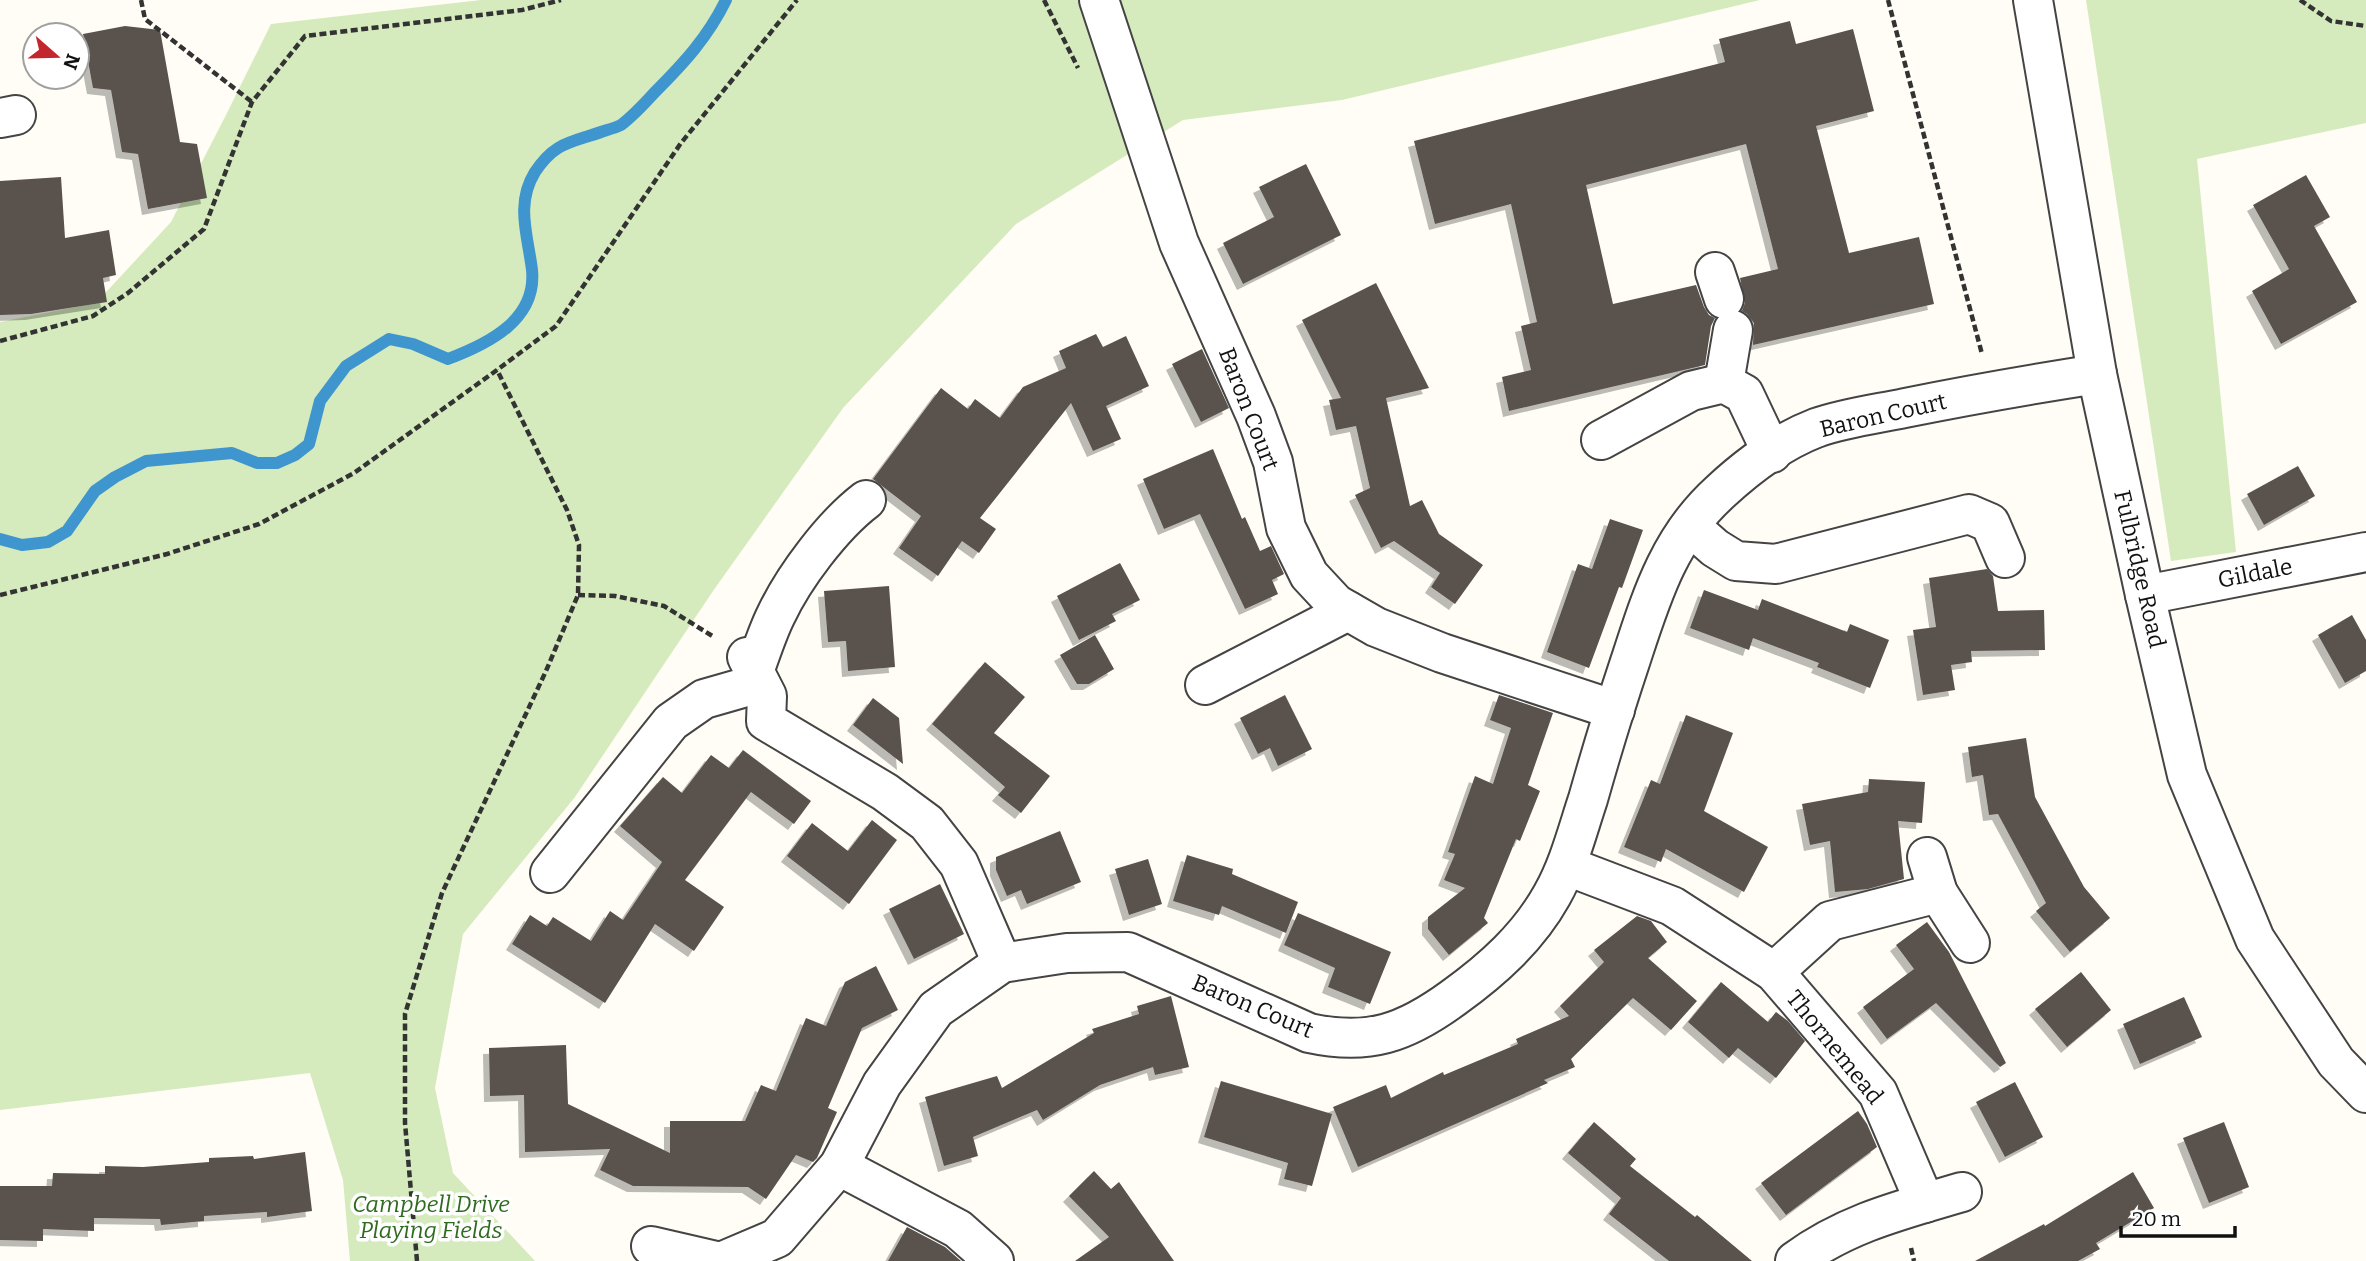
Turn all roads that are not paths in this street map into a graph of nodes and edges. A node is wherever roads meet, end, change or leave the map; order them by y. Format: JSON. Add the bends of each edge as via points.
{"nodes":[{"id":1,"x":1099,"y":0,"type":"edge"},
{"id":2,"x":2033,"y":0,"type":"edge"},
{"id":3,"x":1724,"y":300,"type":"dead end"},
{"id":4,"x":2097,"y":374,"type":"junction"},
{"id":5,"x":1724,"y":383,"type":"junction"},
{"id":6,"x":1601,"y":440,"type":"dead end"},
{"id":7,"x":1772,"y":453,"type":"junction"},
{"id":8,"x":866,"y":500,"type":"dead end"},
{"id":9,"x":1690,"y":526,"type":"junction"},
{"id":10,"x":2366,"y":552,"type":"edge"},
{"id":11,"x":2005,"y":558,"type":"dead end"},
{"id":12,"x":2145,"y":595,"type":"junction"},
{"id":13,"x":1348,"y":611,"type":"junction"},
{"id":14,"x":754,"y":671,"type":"junction"},
{"id":15,"x":1205,"y":685,"type":"dead end"},
{"id":16,"x":1615,"y":710,"type":"junction"},
{"id":17,"x":1927,"y":857,"type":"dead end"},
{"id":18,"x":1567,"y":866,"type":"junction"},
{"id":19,"x":550,"y":873,"type":"dead end"},
{"id":20,"x":1938,"y":893,"type":"junction"},
{"id":21,"x":1970,"y":943,"type":"dead end"},
{"id":22,"x":1002,"y":962,"type":"junction"},
{"id":23,"x":1773,"y":972,"type":"junction"},
{"id":24,"x":2366,"y":1093,"type":"edge"},
{"id":25,"x":839,"y":1166,"type":"junction"},
{"id":26,"x":1962,"y":1192,"type":"dead end"},
{"id":27,"x":1925,"y":1203,"type":"junction"},
{"id":28,"x":651,"y":1246,"type":"dead end"},
{"id":29,"x":716,"y":1261,"type":"edge"},
{"id":30,"x":723,"y":1261,"type":"edge"},
{"id":31,"x":994,"y":1261,"type":"edge"},
{"id":32,"x":1795,"y":1261,"type":"edge"}],
"edges":[{"from":1,"to":13,"type":"street","name":"Baron Court","via":[[1179,243],[1273,462],[1286,528],[1309,575]]},
{"from":2,"to":4,"type":"street","name":"Fulbridge Road"},
{"from":3,"to":5,"type":"street"},
{"from":4,"to":7,"type":"street","name":"Baron Court","via":[[1847,420],[1816,428]]},
{"from":4,"to":12,"type":"street","name":"Fulbridge Road"},
{"from":5,"to":6,"type":"street","via":[[1691,391]]},
{"from":5,"to":7,"type":"street","via":[[1744,394]]},
{"from":7,"to":9,"type":"street","name":"Baron Court","via":[[1719,492]]},
{"from":8,"to":14,"type":"street","via":[[847,514],[810,561],[776,614]]},
{"from":9,"to":11,"type":"street","via":[[1736,561],[1776,564],[1969,514],[1990,523]]},
{"from":9,"to":16,"type":"street","name":"Baron Court","via":[[1665,563]]},
{"from":10,"to":12,"type":"street","name":"Gildale"},
{"from":12,"to":24,"type":"street","name":"Fulbridge Road","via":[[2188,775],[2256,939],[2336,1062]]},
{"from":13,"to":15,"type":"street"},
{"from":13,"to":16,"type":"street","name":"Baron Court","via":[[1442,653]]},
{"from":14,"to":19,"type":"street","via":[[671,722]]},
{"from":14,"to":22,"type":"street","via":[[767,696],[766,721],[885,792],[927,823],[959,864]]},
{"from":16,"to":18,"type":"street","name":"Baron Court"},
{"from":17,"to":20,"type":"street"},
{"from":18,"to":22,"type":"street","name":"Baron Court","via":[[1535,922],[1472,984],[1396,1032],[1365,1038],[1336,1039],[1309,1033],[1128,953],[1067,953]]},
{"from":18,"to":23,"type":"street","name":"Thornemead","via":[[1672,906]]},
{"from":20,"to":21,"type":"street"},
{"from":20,"to":23,"type":"street","name":"Thornemead","via":[[1830,921]]},
{"from":22,"to":25,"type":"street","name":"Baron Court","via":[[936,1009],[882,1084]]},
{"from":23,"to":27,"type":"street","name":"Thornemead","via":[[1878,1093]]},
{"from":25,"to":30,"type":"street","name":"Baron Court","via":[[777,1238]]},
{"from":25,"to":31,"type":"street","via":[[958,1229]]},
{"from":26,"to":27,"type":"street"},
{"from":27,"to":32,"type":"street","via":[[1884,1214],[1821,1242]]},
{"from":28,"to":29,"type":"street"}]}
